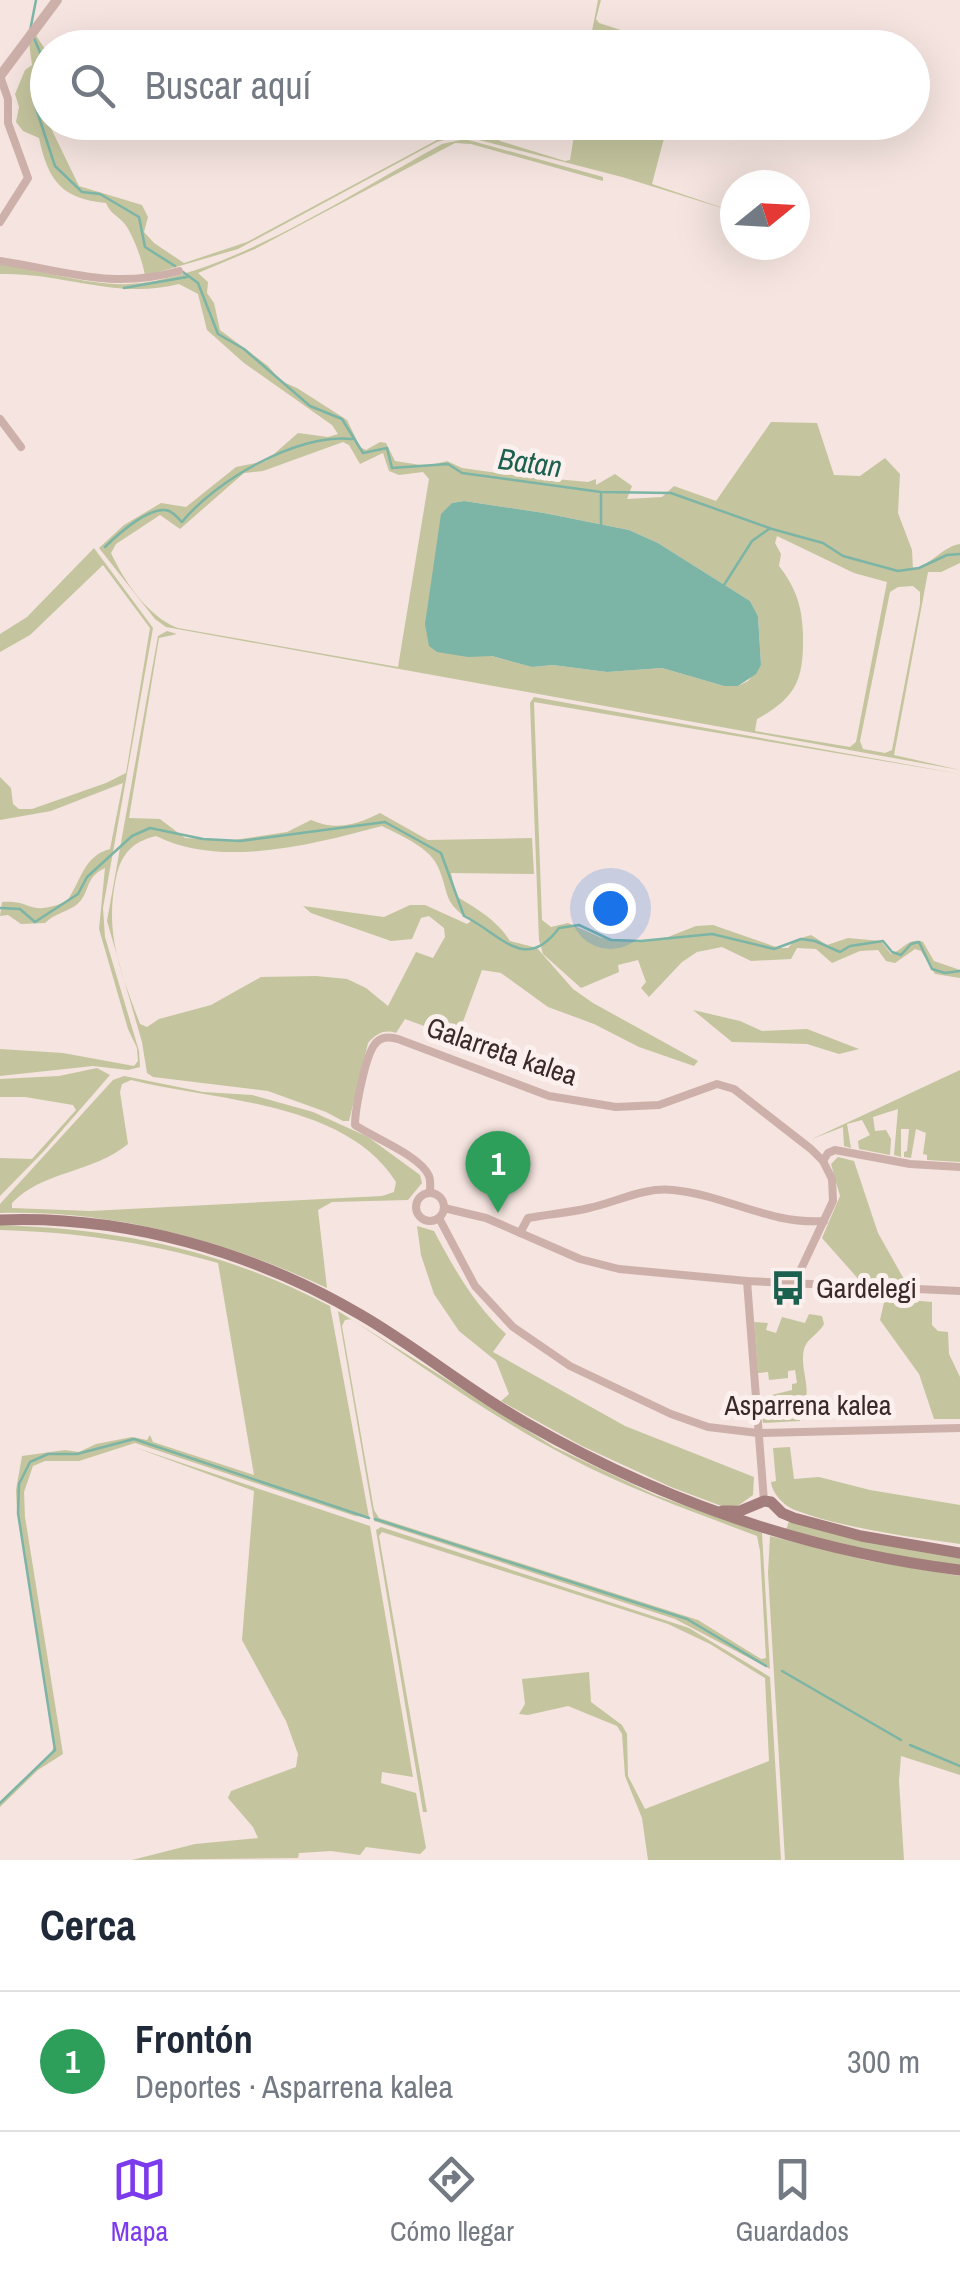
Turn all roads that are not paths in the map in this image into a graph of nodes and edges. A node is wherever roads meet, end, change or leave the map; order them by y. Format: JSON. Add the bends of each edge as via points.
{"nodes":[{"id":1,"x":57,"y":0,"type":"edge"},
{"id":2,"x":35,"y":30,"type":"edge"},
{"id":3,"x":30,"y":38,"type":"edge"},
{"id":4,"x":0,"y":77,"type":"edge"},
{"id":5,"x":0,"y":222,"type":"edge"},
{"id":6,"x":0,"y":262,"type":"edge"},
{"id":7,"x":178,"y":270,"type":"dead end"},
{"id":8,"x":0,"y":420,"type":"edge"},
{"id":9,"x":21,"y":447,"type":"dead end"},
{"id":10,"x":823,"y":1162,"type":"junction"},
{"id":11,"x":960,"y":1167,"type":"edge"},
{"id":12,"x":430,"y":1193,"type":"junction"},
{"id":13,"x":444,"y":1208,"type":"junction"},
{"id":14,"x":440,"y":1218,"type":"junction"},
{"id":15,"x":0,"y":1220,"type":"edge"},
{"id":16,"x":824,"y":1221,"type":"junction"},
{"id":17,"x":520,"y":1233,"type":"junction"},
{"id":18,"x":747,"y":1281,"type":"junction"},
{"id":19,"x":794,"y":1284,"type":"junction"},
{"id":20,"x":960,"y":1291,"type":"edge"},
{"id":21,"x":960,"y":1428,"type":"edge"},
{"id":22,"x":758,"y":1433,"type":"junction"},
{"id":23,"x":764,"y":1501,"type":"junction"},
{"id":24,"x":752,"y":1508,"type":"junction"},
{"id":25,"x":716,"y":1511,"type":"junction"},
{"id":26,"x":782,"y":1514,"type":"junction"},
{"id":27,"x":750,"y":1526,"type":"junction"},
{"id":28,"x":776,"y":1532,"type":"junction"},
{"id":29,"x":960,"y":1552,"type":"edge"},
{"id":30,"x":960,"y":1570,"type":"edge"}],
"edges":[{"from":1,"to":2,"type":"street"},
{"from":3,"to":4,"type":"street"},
{"from":4,"to":5,"type":"street","via":[[28,178]]},
{"from":6,"to":7,"type":"street","via":[[112,281]]},
{"from":8,"to":9,"type":"street"},
{"from":10,"to":11,"type":"street","via":[[835,1150]]},
{"from":10,"to":12,"type":"street","name":"Galarreta kalea","via":[[727,1085],[648,1107],[616,1107],[549,1096],[390,1037],[379,1040],[356,1125],[423,1168]]},
{"from":10,"to":16,"type":"street","via":[[835,1194]]},
{"from":12,"to":13,"type":"street"},
{"from":12,"to":14,"type":"street","via":[[416,1209],[427,1221]]},
{"from":13,"to":14,"type":"street"},
{"from":13,"to":17,"type":"street"},
{"from":14,"to":22,"type":"street","name":"Asparrena kalea","via":[[482,1296],[535,1344],[671,1414]]},
{"from":15,"to":25,"type":"main road","via":[[136,1231],[276,1272],[362,1316],[538,1430]]},
{"from":16,"to":17,"type":"street","via":[[786,1222],[730,1202],[651,1190],[528,1218]]},
{"from":16,"to":19,"type":"street"},
{"from":17,"to":18,"type":"street","via":[[598,1265]]},
{"from":18,"to":19,"type":"street"},
{"from":18,"to":22,"type":"street"},
{"from":19,"to":20,"type":"street"},
{"from":21,"to":22,"type":"street","name":"Asparrena kalea"},
{"from":22,"to":23,"type":"street"},
{"from":23,"to":24,"type":"main road"},
{"from":23,"to":26,"type":"main road"},
{"from":24,"to":25,"type":"main road"},
{"from":24,"to":27,"type":"main road"},
{"from":25,"to":27,"type":"main road"},
{"from":26,"to":28,"type":"main road"},
{"from":26,"to":29,"type":"main road"},
{"from":27,"to":28,"type":"main road"},
{"from":28,"to":30,"type":"main road"}]}
